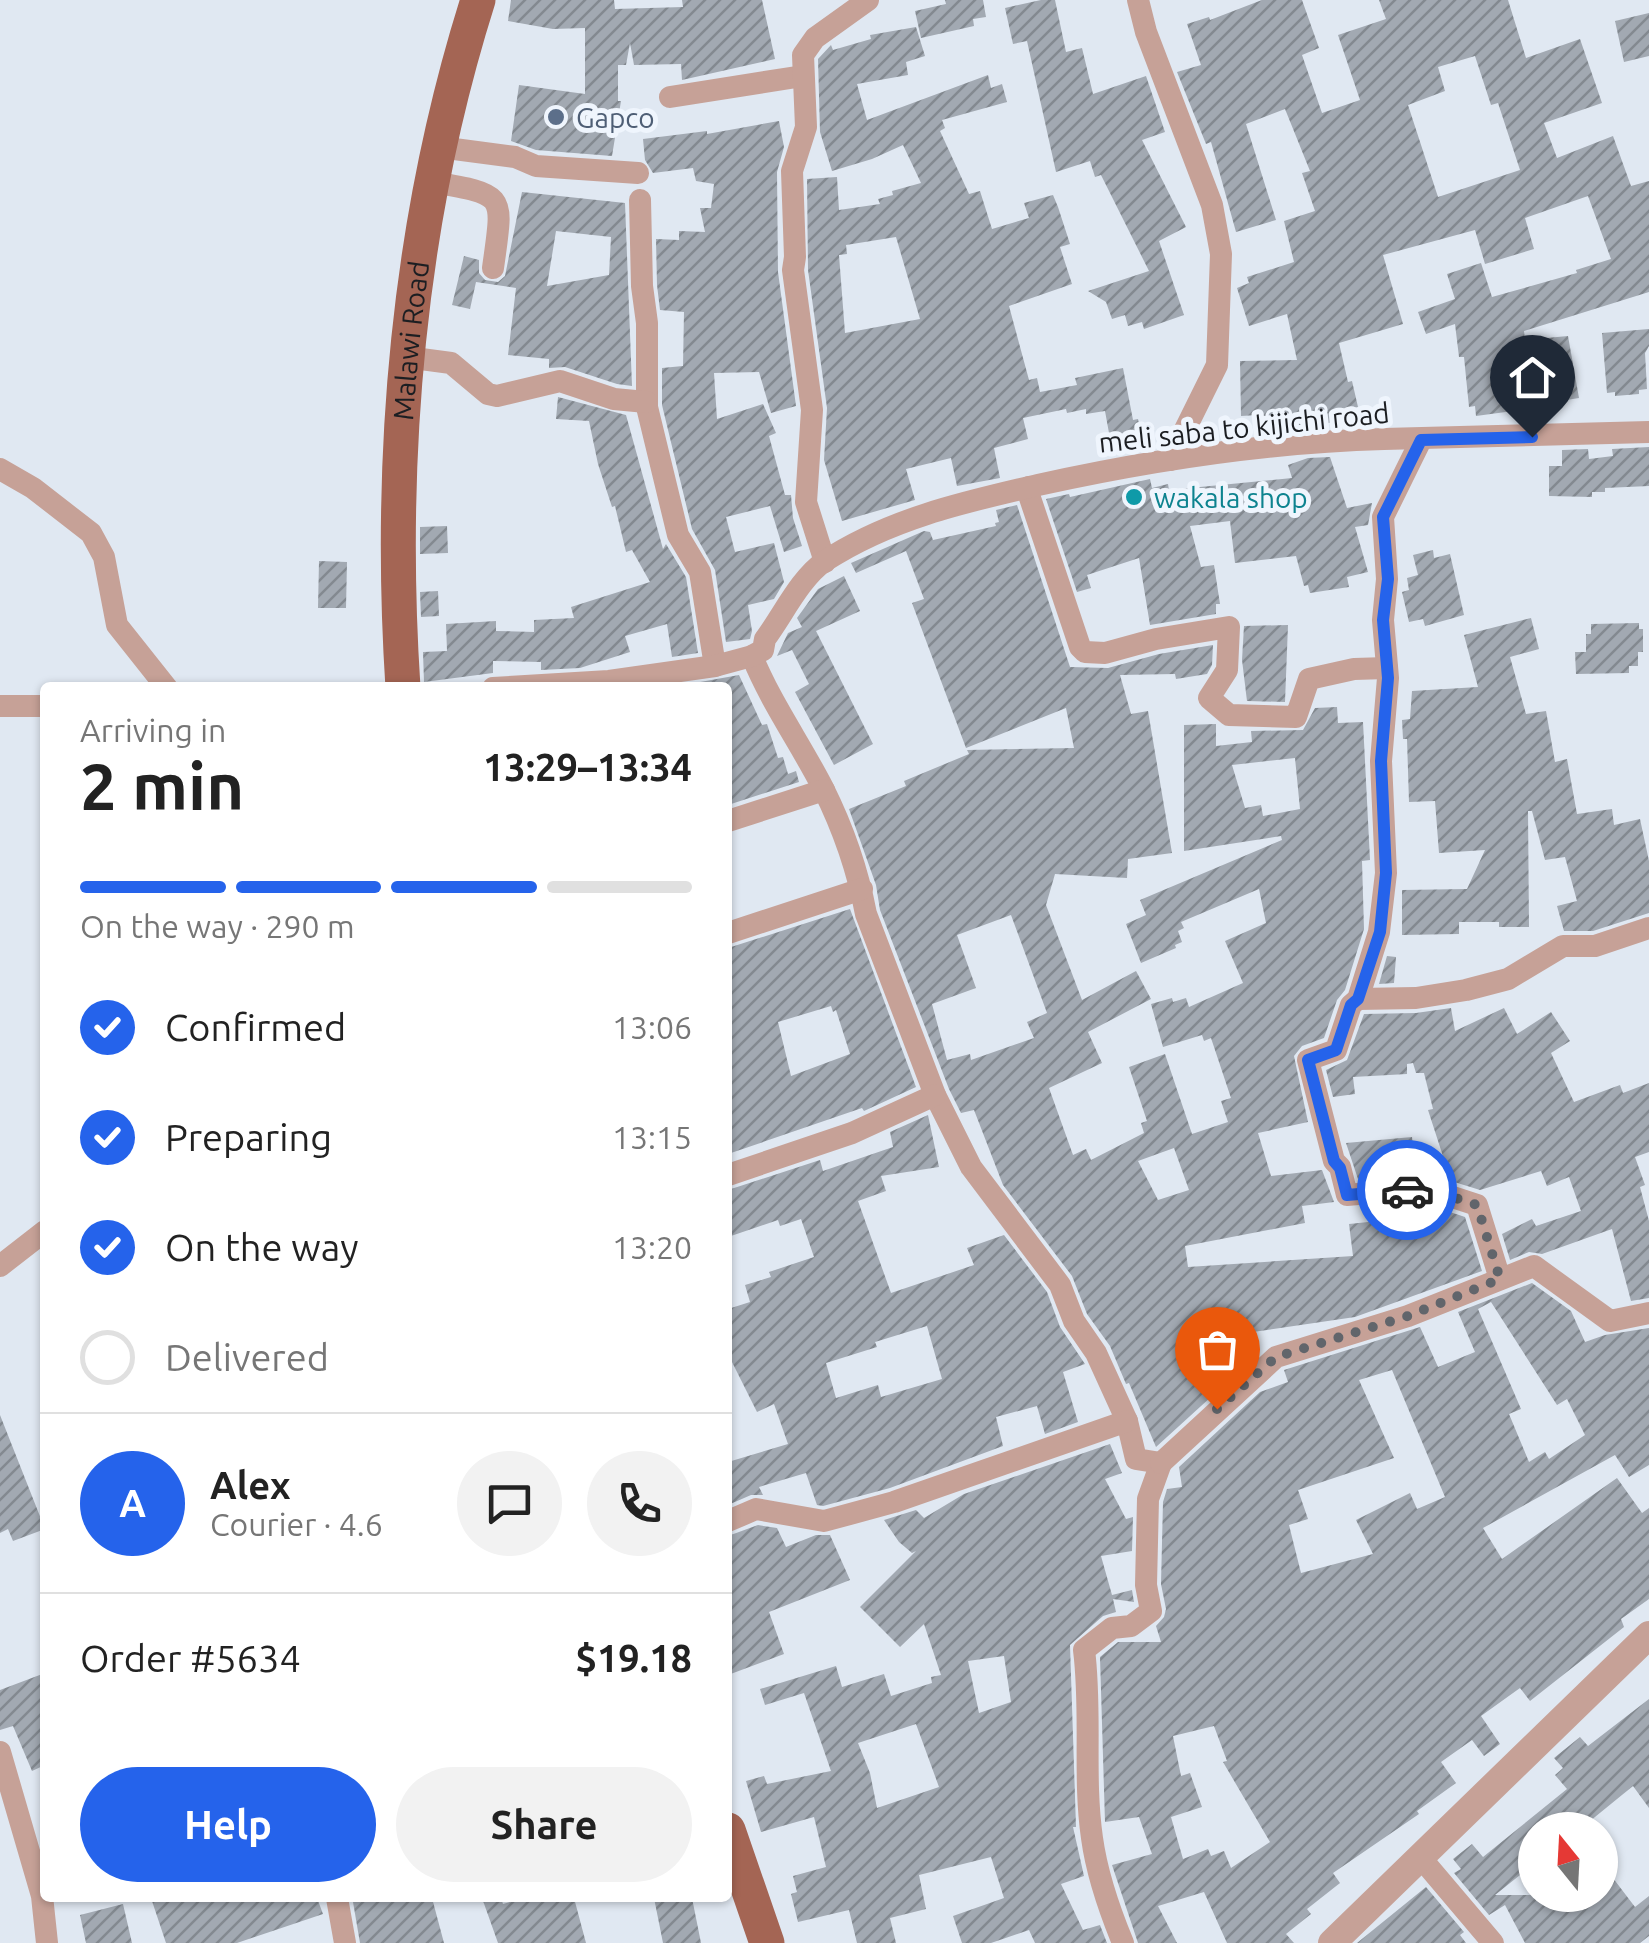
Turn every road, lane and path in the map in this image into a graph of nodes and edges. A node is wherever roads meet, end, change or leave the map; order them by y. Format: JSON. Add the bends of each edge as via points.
{"nodes":[{"id":1,"x":478,"y":0,"type":"edge"},
{"id":2,"x":868,"y":0,"type":"edge"},
{"id":3,"x":1138,"y":0,"type":"edge"},
{"id":4,"x":803,"y":76,"type":"junction"},
{"id":5,"x":670,"y":97,"type":"dead end"},
{"id":6,"x":436,"y":164,"type":"junction"},
{"id":7,"x":638,"y":173,"type":"dead end"},
{"id":8,"x":640,"y":200,"type":"dead end"},
{"id":9,"x":494,"y":268,"type":"dead end"},
{"id":10,"x":406,"y":357,"type":"junction"},
{"id":11,"x":646,"y":402,"type":"junction"},
{"id":12,"x":1649,"y":432,"type":"edge"},
{"id":13,"x":1421,"y":440,"type":"junction"},
{"id":14,"x":1170,"y":460,"type":"junction"},
{"id":15,"x":0,"y":469,"type":"edge"},
{"id":16,"x":1029,"y":487,"type":"junction"},
{"id":17,"x":825,"y":562,"type":"junction"},
{"id":18,"x":752,"y":656,"type":"junction"},
{"id":19,"x":714,"y":666,"type":"junction"},
{"id":20,"x":1387,"y":668,"type":"junction"},
{"id":21,"x":162,"y":682,"type":"edge"},
{"id":22,"x":402,"y":682,"type":"edge"},
{"id":23,"x":592,"y":682,"type":"edge"},
{"id":24,"x":0,"y":706,"type":"edge"},
{"id":25,"x":40,"y":706,"type":"edge"},
{"id":26,"x":824,"y":790,"type":"junction"},
{"id":27,"x":732,"y":820,"type":"edge"},
{"id":28,"x":862,"y":889,"type":"junction"},
{"id":29,"x":1649,"y":928,"type":"edge"},
{"id":30,"x":732,"y":932,"type":"edge"},
{"id":31,"x":1358,"y":999,"type":"junction"},
{"id":32,"x":936,"y":1095,"type":"junction"},
{"id":33,"x":732,"y":1174,"type":"edge"},
{"id":34,"x":40,"y":1235,"type":"edge"},
{"id":35,"x":0,"y":1266,"type":"edge"},
{"id":36,"x":1500,"y":1279,"type":"junction"},
{"id":37,"x":1649,"y":1313,"type":"edge"},
{"id":38,"x":1128,"y":1421,"type":"junction"},
{"id":39,"x":1161,"y":1463,"type":"junction"},
{"id":40,"x":732,"y":1519,"type":"edge"},
{"id":41,"x":1649,"y":1635,"type":"edge"},
{"id":42,"x":0,"y":1752,"type":"edge"},
{"id":43,"x":732,"y":1842,"type":"edge"},
{"id":44,"x":1421,"y":1858,"type":"junction"},
{"id":45,"x":40,"y":1889,"type":"edge"},
{"id":46,"x":43,"y":1902,"type":"edge"},
{"id":47,"x":337,"y":1902,"type":"edge"},
{"id":48,"x":47,"y":1943,"type":"edge"},
{"id":49,"x":345,"y":1943,"type":"edge"},
{"id":50,"x":767,"y":1943,"type":"edge"},
{"id":51,"x":1123,"y":1943,"type":"edge"},
{"id":52,"x":1332,"y":1943,"type":"edge"},
{"id":53,"x":1494,"y":1943,"type":"edge"}],
"edges":[{"from":1,"to":6,"type":"main road","name":"Malawi Road"},
{"from":2,"to":4,"type":"street","via":[[810,42]]},
{"from":3,"to":14,"type":"street","via":[[1212,205],[1221,254],[1217,365]]},
{"from":4,"to":5,"type":"street"},
{"from":4,"to":17,"type":"street","via":[[806,127],[792,170],[793,270],[812,410],[806,502]]},
{"from":6,"to":7,"type":"street","via":[[515,157],[536,166]]},
{"from":6,"to":9,"type":"street","via":[[494,197],[500,217]]},
{"from":6,"to":10,"type":"main road","name":"Malawi Road"},
{"from":8,"to":11,"type":"street"},
{"from":10,"to":11,"type":"street","via":[[451,362],[498,396],[560,381]]},
{"from":10,"to":22,"type":"main road","name":"Malawi Road","via":[[398,550]]},
{"from":11,"to":19,"type":"street","via":[[678,534],[700,572]]},
{"from":12,"to":13,"type":"street","name":"meli saba to kijichi road"},
{"from":13,"to":14,"type":"street","name":"meli saba to kijichi road"},
{"from":13,"to":20,"type":"street","via":[[1383,517]]},
{"from":14,"to":16,"type":"street","name":"meli saba to kijichi road"},
{"from":15,"to":21,"type":"street","via":[[91,533],[104,557],[117,625]]},
{"from":16,"to":17,"type":"street","name":"meli saba to kijichi road","via":[[946,506]]},
{"from":16,"to":20,"type":"street","via":[[1085,652],[1229,626],[1227,670],[1209,698],[1228,715],[1296,716],[1309,679]]},
{"from":17,"to":18,"type":"street","name":"meli saba to kijichi road","via":[[763,650]]},
{"from":18,"to":19,"type":"street"},
{"from":18,"to":26,"type":"street","via":[[773,706]]},
{"from":19,"to":23,"type":"street"},
{"from":20,"to":31,"type":"street","via":[[1381,761],[1386,873],[1380,932]]},
{"from":24,"to":25,"type":"street"},
{"from":26,"to":27,"type":"street"},
{"from":26,"to":28,"type":"street"},
{"from":28,"to":30,"type":"street"},
{"from":28,"to":32,"type":"street"},
{"from":29,"to":31,"type":"street","via":[[1595,946],[1563,946],[1508,979],[1466,990]]},
{"from":31,"to":36,"type":"street","via":[[1336,1050],[1308,1060],[1347,1195],[1425,1188],[1477,1205]]},
{"from":32,"to":33,"type":"street","via":[[852,1134]]},
{"from":32,"to":38,"type":"street","via":[[971,1166],[1060,1285]]},
{"from":34,"to":35,"type":"street"},
{"from":36,"to":37,"type":"street","via":[[1534,1266],[1610,1321]]},
{"from":36,"to":39,"type":"street","via":[[1276,1357]]},
{"from":38,"to":39,"type":"street","via":[[1136,1458]]},
{"from":38,"to":40,"type":"street","via":[[824,1521],[756,1508]]},
{"from":39,"to":51,"type":"street","via":[[1148,1499],[1151,1611],[1084,1650],[1092,1839],[1104,1899]]},
{"from":41,"to":44,"type":"street"},
{"from":42,"to":45,"type":"street"},
{"from":43,"to":50,"type":"main road"},
{"from":44,"to":52,"type":"street"},
{"from":44,"to":53,"type":"street"},
{"from":46,"to":48,"type":"street"},
{"from":47,"to":49,"type":"street"}]}
